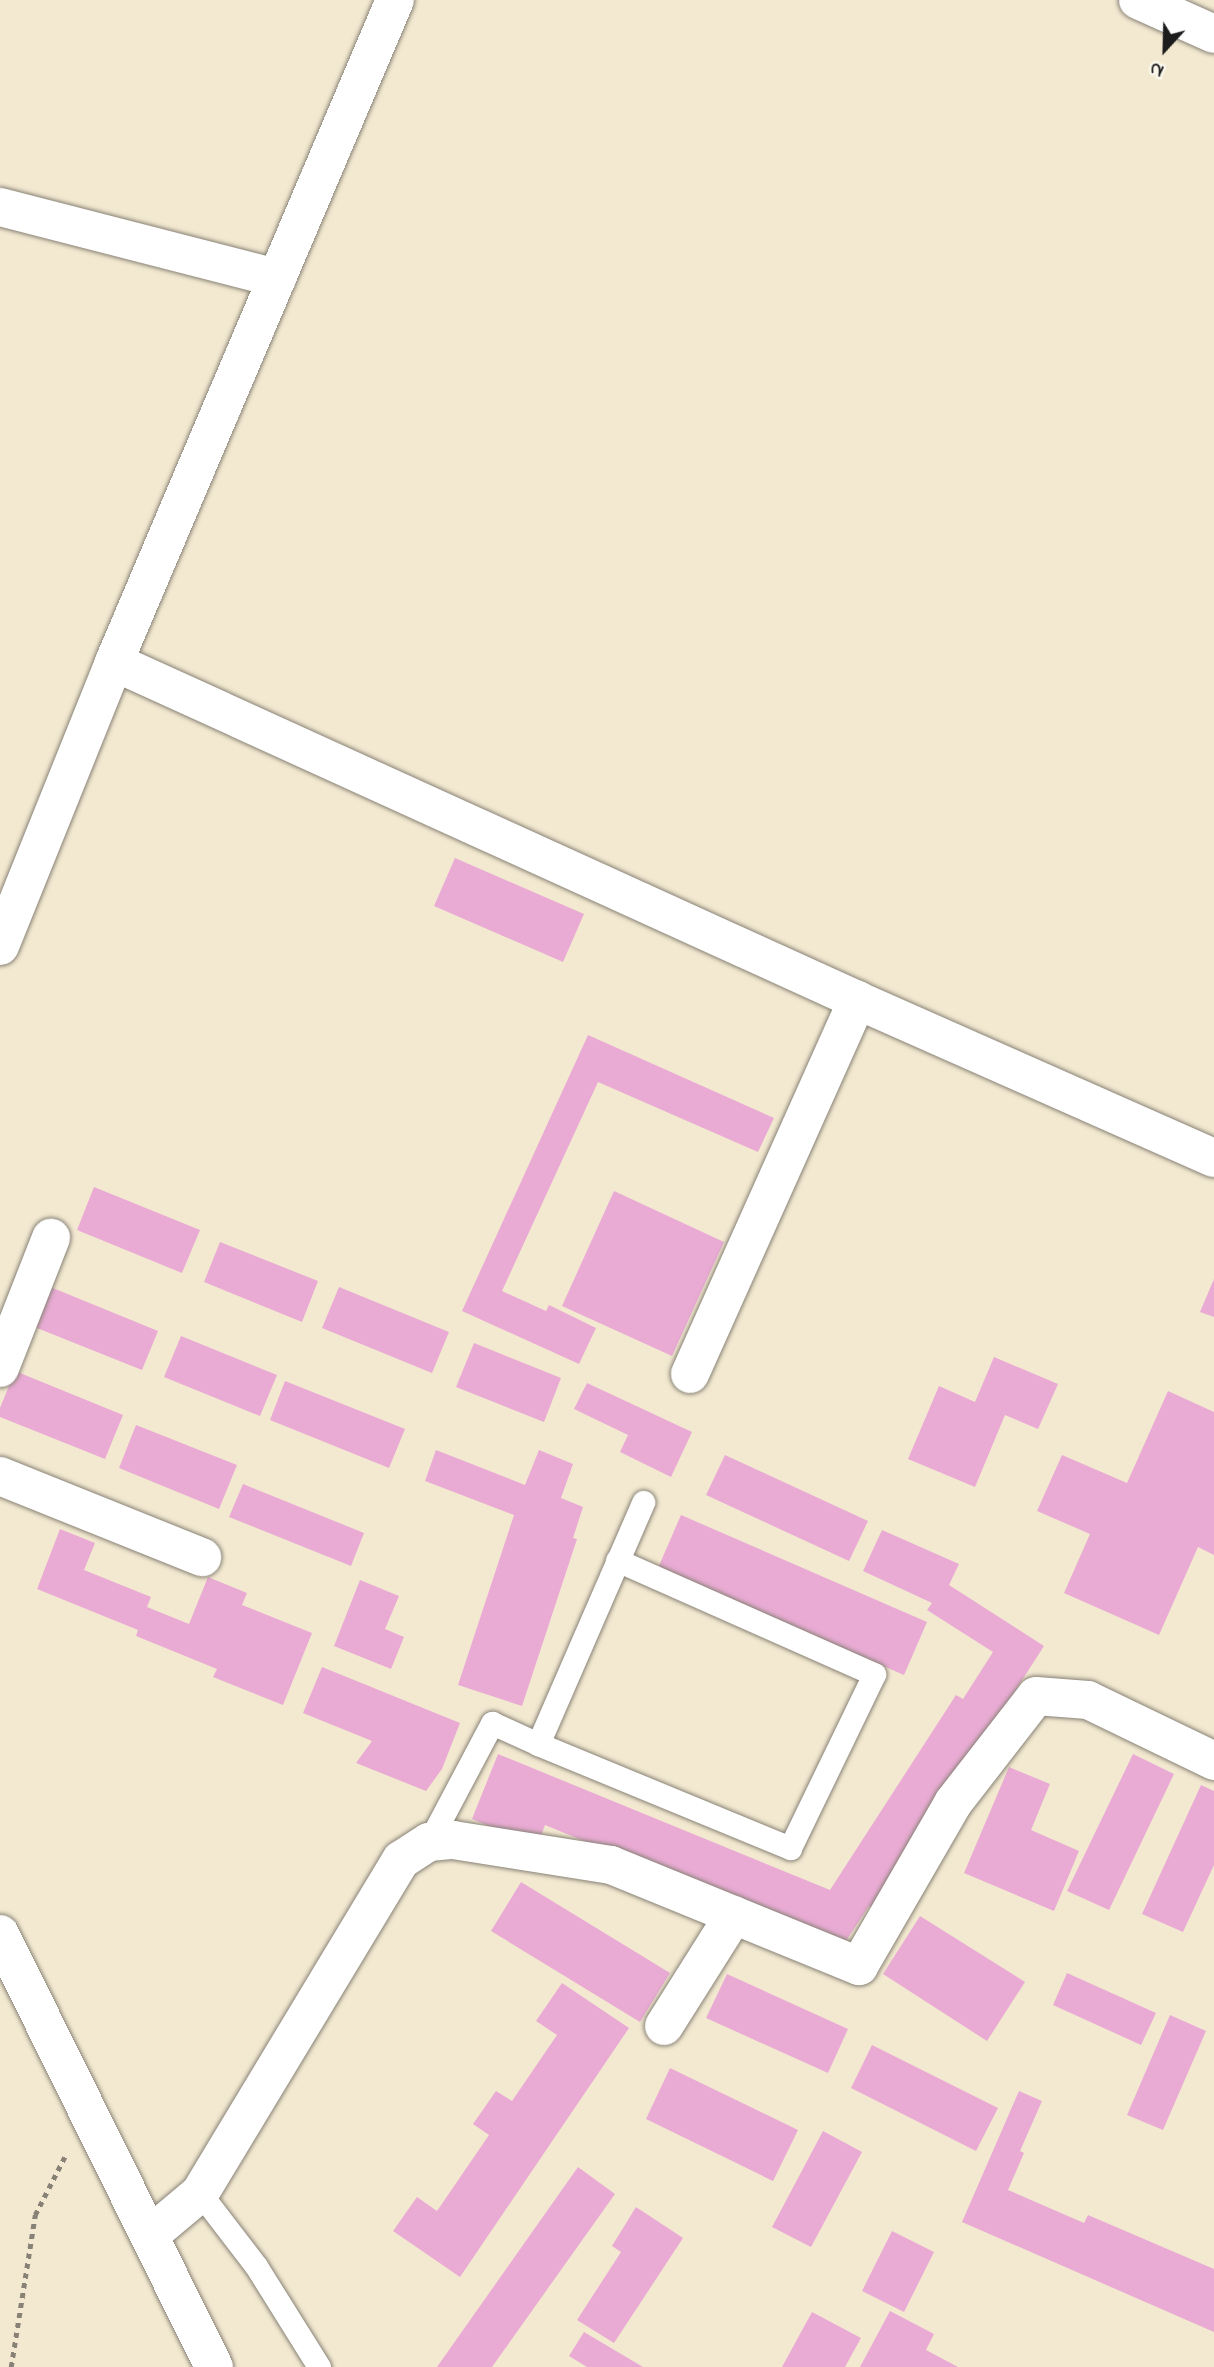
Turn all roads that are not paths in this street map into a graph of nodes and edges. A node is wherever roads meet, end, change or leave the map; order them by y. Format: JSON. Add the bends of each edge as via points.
{"nodes":[{"id":1,"x":395,"y":0,"type":"edge"},
{"id":2,"x":1138,"y":0,"type":"edge"},
{"id":3,"x":1214,"y":34,"type":"edge"},
{"id":4,"x":0,"y":206,"type":"edge"},
{"id":5,"x":277,"y":278,"type":"junction"},
{"id":6,"x":114,"y":662,"type":"junction"},
{"id":7,"x":0,"y":946,"type":"edge"},
{"id":8,"x":857,"y":1000,"type":"junction"},
{"id":9,"x":1214,"y":1158,"type":"edge"},
{"id":10,"x":51,"y":1238,"type":"dead end"},
{"id":11,"x":0,"y":1368,"type":"edge"},
{"id":12,"x":690,"y":1374,"type":"dead end"},
{"id":13,"x":0,"y":1476,"type":"edge"},
{"id":14,"x":643,"y":1502,"type":"dead end"},
{"id":15,"x":202,"y":1557,"type":"dead end"},
{"id":16,"x":617,"y":1560,"type":"junction"},
{"id":17,"x":538,"y":1744,"type":"junction"},
{"id":18,"x":1214,"y":1761,"type":"edge"},
{"id":19,"x":429,"y":1842,"type":"junction"},
{"id":20,"x":734,"y":1915,"type":"junction"},
{"id":21,"x":0,"y":1934,"type":"edge"},
{"id":22,"x":664,"y":2026,"type":"dead end"},
{"id":23,"x":200,"y":2193,"type":"junction"},
{"id":24,"x":150,"y":2235,"type":"junction"},
{"id":25,"x":214,"y":2367,"type":"edge"},
{"id":26,"x":319,"y":2367,"type":"edge"}],
"edges":[{"from":1,"to":5,"type":"street"},
{"from":2,"to":3,"type":"street"},
{"from":4,"to":5,"type":"street"},
{"from":5,"to":6,"type":"street"},
{"from":6,"to":7,"type":"street"},
{"from":6,"to":8,"type":"street"},
{"from":8,"to":9,"type":"street"},
{"from":8,"to":12,"type":"street"},
{"from":10,"to":11,"type":"street"},
{"from":13,"to":15,"type":"street"},
{"from":14,"to":16,"type":"lane"},
{"from":16,"to":17,"type":"lane"},
{"from":16,"to":17,"type":"lane","via":[[874,1674],[790,1848]]},
{"from":17,"to":19,"type":"lane","via":[[492,1723]]},
{"from":18,"to":20,"type":"street","via":[[1088,1700],[1036,1696],[953,1803],[859,1966]]},
{"from":19,"to":20,"type":"street","via":[[453,1840],[611,1865]]},
{"from":19,"to":23,"type":"street","via":[[401,1860]]},
{"from":20,"to":22,"type":"street"},
{"from":21,"to":24,"type":"street"},
{"from":23,"to":24,"type":"street"},
{"from":23,"to":26,"type":"lane","via":[[256,2266]]},
{"from":24,"to":25,"type":"street"}]}
